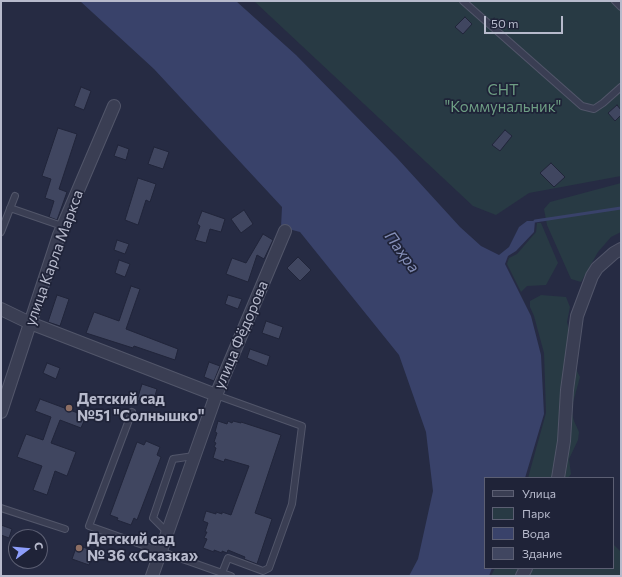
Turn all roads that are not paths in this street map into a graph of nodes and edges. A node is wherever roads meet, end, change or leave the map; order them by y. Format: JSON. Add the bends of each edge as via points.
{"nodes":[{"id":1,"x":463,"y":1,"type":"edge"},
{"id":2,"x":615,"y":1,"type":"edge"},
{"id":3,"x":621,"y":8,"type":"edge"},
{"id":4,"x":621,"y":87,"type":"edge"},
{"id":5,"x":114,"y":106,"type":"dead end"},
{"id":6,"x":15,"y":196,"type":"dead end"},
{"id":7,"x":10,"y":208,"type":"junction"},
{"id":8,"x":62,"y":226,"type":"junction"},
{"id":9,"x":285,"y":231,"type":"dead end"},
{"id":10,"x":1,"y":232,"type":"edge"},
{"id":11,"x":621,"y":249,"type":"edge"},
{"id":12,"x":1,"y":309,"type":"edge"},
{"id":13,"x":30,"y":323,"type":"junction"},
{"id":14,"x":216,"y":395,"type":"junction"},
{"id":15,"x":1,"y":412,"type":"edge"},
{"id":16,"x":132,"y":412,"type":"dead end"},
{"id":17,"x":194,"y":456,"type":"junction"},
{"id":18,"x":558,"y":477,"type":"edge"},
{"id":19,"x":1,"y":508,"type":"edge"},
{"id":20,"x":65,"y":530,"type":"dead end"},
{"id":21,"x":168,"y":532,"type":"junction"},
{"id":22,"x":161,"y":550,"type":"junction"},
{"id":23,"x":222,"y":573,"type":"junction"},
{"id":24,"x":152,"y":576,"type":"edge"},
{"id":25,"x":231,"y":576,"type":"edge"}],
"edges":[{"from":1,"to":4,"type":"lane","via":[[582,106],[594,109]]},
{"from":2,"to":3,"type":"lane"},
{"from":5,"to":8,"type":"street","name":"улица Карла Маркса"},
{"from":6,"to":7,"type":"lane"},
{"from":7,"to":8,"type":"lane"},
{"from":7,"to":10,"type":"lane"},
{"from":8,"to":13,"type":"street","name":"улица Карла Маркса"},
{"from":9,"to":14,"type":"street","name":"улица Фёдорова"},
{"from":11,"to":18,"type":"street","via":[[597,268],[577,316]]},
{"from":12,"to":13,"type":"street"},
{"from":13,"to":14,"type":"street"},
{"from":13,"to":15,"type":"street","name":"улица Карла Маркса"},
{"from":14,"to":17,"type":"street","name":"улица Фёдорова"},
{"from":14,"to":23,"type":"lane","via":[[302,426],[292,504],[269,568],[263,571],[228,558]]},
{"from":16,"to":22,"type":"lane","via":[[89,526]]},
{"from":17,"to":21,"type":"street","name":"улица Фёдорова"},
{"from":17,"to":21,"type":"lane","via":[[173,459],[153,518]]},
{"from":19,"to":20,"type":"lane"},
{"from":21,"to":22,"type":"street","name":"улица Фёдорова"},
{"from":22,"to":23,"type":"lane"},
{"from":22,"to":24,"type":"street","name":"улица Фёдорова"},
{"from":23,"to":25,"type":"lane"}]}
